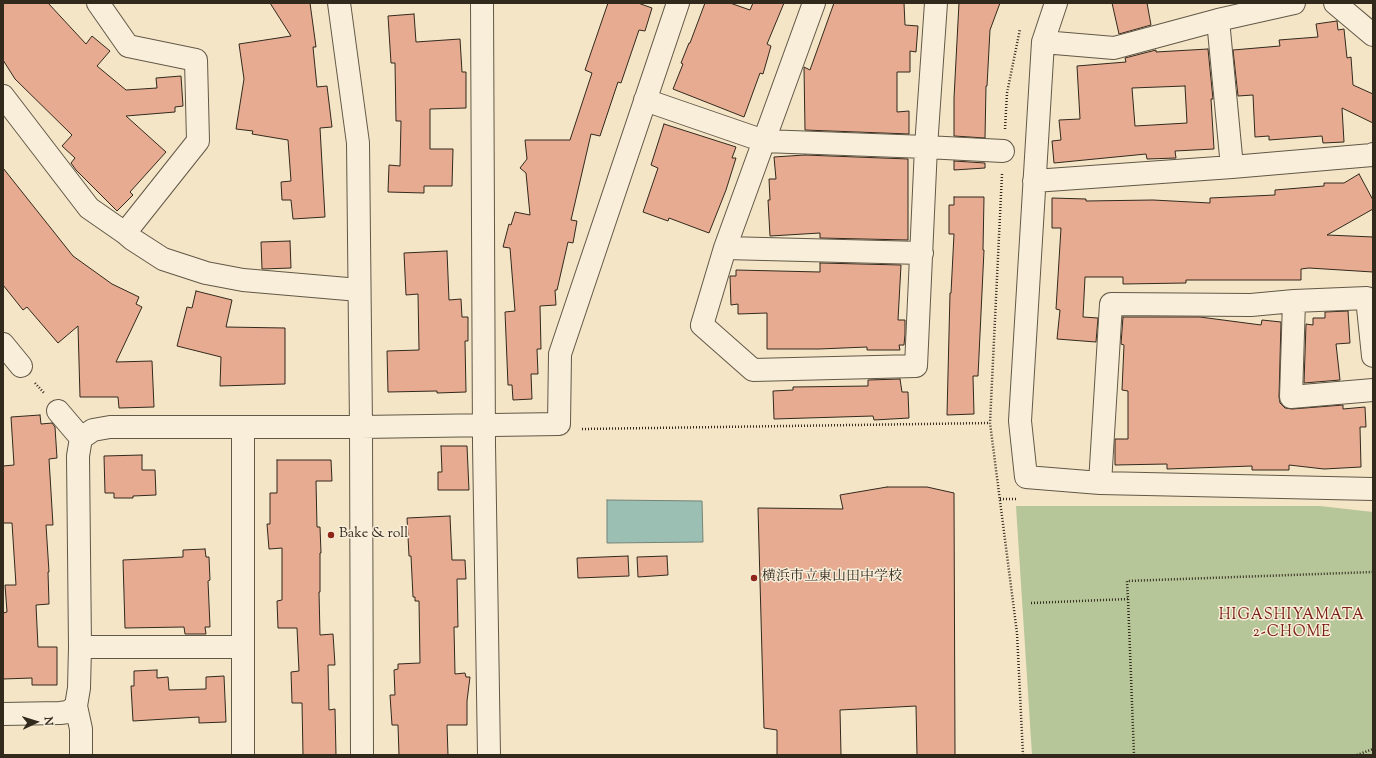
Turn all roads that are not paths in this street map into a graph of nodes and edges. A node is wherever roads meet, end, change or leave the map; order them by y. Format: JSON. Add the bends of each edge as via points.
{"nodes":[{"id":1,"x":98,"y":3,"type":"edge"},
{"id":2,"x":339,"y":3,"type":"edge"},
{"id":3,"x":482,"y":3,"type":"edge"},
{"id":4,"x":678,"y":3,"type":"edge"},
{"id":5,"x":814,"y":3,"type":"edge"},
{"id":6,"x":936,"y":3,"type":"edge"},
{"id":7,"x":1056,"y":3,"type":"edge"},
{"id":8,"x":1294,"y":3,"type":"edge"},
{"id":9,"x":1336,"y":3,"type":"edge"},
{"id":10,"x":1218,"y":20,"type":"junction"},
{"id":11,"x":1373,"y":35,"type":"edge"},
{"id":12,"x":1043,"y":42,"type":"junction"},
{"id":13,"x":646,"y":100,"type":"junction"},
{"id":14,"x":6,"y":107,"type":"edge"},
{"id":15,"x":764,"y":141,"type":"junction"},
{"id":16,"x":926,"y":147,"type":"junction"},
{"id":17,"x":1004,"y":151,"type":"road end"},
{"id":18,"x":1373,"y":154,"type":"edge"},
{"id":19,"x":1232,"y":167,"type":"junction"},
{"id":20,"x":1034,"y":181,"type":"junction"},
{"id":21,"x":125,"y":233,"type":"junction"},
{"id":22,"x":725,"y":248,"type":"junction"},
{"id":23,"x":922,"y":253,"type":"junction"},
{"id":24,"x":359,"y":290,"type":"junction"},
{"id":25,"x":1294,"y":301,"type":"junction"},
{"id":26,"x":3,"y":344,"type":"edge"},
{"id":27,"x":1373,"y":356,"type":"edge"},
{"id":28,"x":21,"y":366,"type":"road end"},
{"id":29,"x":1373,"y":390,"type":"edge"},
{"id":30,"x":58,"y":411,"type":"road end"},
{"id":31,"x":484,"y":426,"type":"junction"},
{"id":32,"x":361,"y":427,"type":"junction"},
{"id":33,"x":243,"y":428,"type":"junction"},
{"id":34,"x":81,"y":438,"type":"junction"},
{"id":35,"x":1100,"y":483,"type":"junction"},
{"id":36,"x":1373,"y":489,"type":"edge"},
{"id":37,"x":80,"y":647,"type":"junction"},
{"id":38,"x":243,"y":647,"type":"junction"},
{"id":39,"x":76,"y":706,"type":"junction"},
{"id":40,"x":3,"y":714,"type":"edge"},
{"id":41,"x":81,"y":755,"type":"edge"},
{"id":42,"x":243,"y":755,"type":"edge"},
{"id":43,"x":362,"y":755,"type":"edge"},
{"id":44,"x":489,"y":755,"type":"edge"}],
"edges":[{"from":1,"to":21,"type":"street","via":[[128,46],[196,60],[198,141]]},
{"from":2,"to":24,"type":"street","via":[[358,143]]},
{"from":3,"to":31,"type":"street"},
{"from":4,"to":13,"type":"street"},
{"from":5,"to":15,"type":"street"},
{"from":6,"to":16,"type":"street"},
{"from":7,"to":12,"type":"street"},
{"from":8,"to":10,"type":"street"},
{"from":9,"to":11,"type":"street"},
{"from":10,"to":12,"type":"street","via":[[1114,48]]},
{"from":10,"to":19,"type":"street"},
{"from":12,"to":20,"type":"street"},
{"from":13,"to":15,"type":"street"},
{"from":13,"to":31,"type":"street","via":[[560,354],[559,424]]},
{"from":14,"to":21,"type":"street","via":[[89,208]]},
{"from":15,"to":16,"type":"street"},
{"from":15,"to":22,"type":"street"},
{"from":16,"to":17,"type":"street"},
{"from":16,"to":23,"type":"street"},
{"from":18,"to":19,"type":"street"},
{"from":19,"to":20,"type":"street"},
{"from":20,"to":35,"type":"street","via":[[1020,421],[1026,478]]},
{"from":21,"to":24,"type":"street","via":[[163,259],[206,273],[242,280]]},
{"from":22,"to":23,"type":"street"},
{"from":22,"to":23,"type":"street","via":[[702,325],[753,370],[916,366]]},
{"from":24,"to":32,"type":"street"},
{"from":25,"to":27,"type":"street","via":[[1367,298]]},
{"from":25,"to":29,"type":"street","via":[[1291,397]]},
{"from":25,"to":35,"type":"street","via":[[1251,305],[1111,304]]},
{"from":26,"to":28,"type":"street"},
{"from":30,"to":34,"type":"street"},
{"from":31,"to":32,"type":"street"},
{"from":31,"to":44,"type":"street"},
{"from":32,"to":33,"type":"street"},
{"from":32,"to":43,"type":"street"},
{"from":33,"to":34,"type":"street","via":[[110,427],[93,430]]},
{"from":33,"to":38,"type":"street"},
{"from":34,"to":37,"type":"street","via":[[78,456]]},
{"from":35,"to":36,"type":"street"},
{"from":37,"to":38,"type":"street"},
{"from":37,"to":39,"type":"street"},
{"from":38,"to":42,"type":"street"},
{"from":39,"to":40,"type":"street","via":[[60,714]]},
{"from":39,"to":41,"type":"street","via":[[81,729]]}]}
